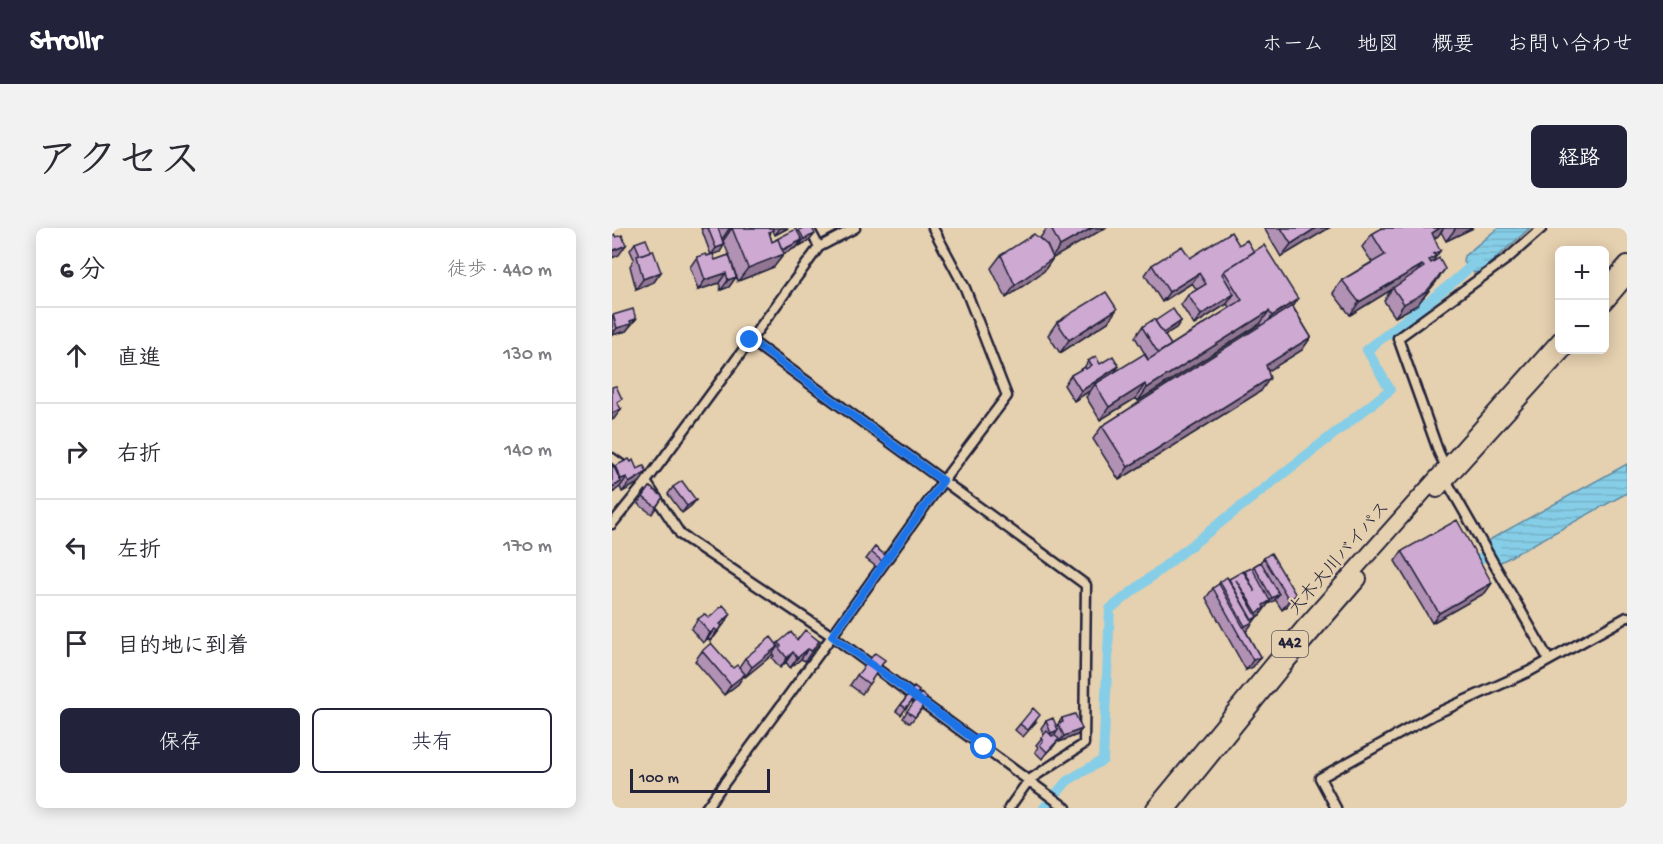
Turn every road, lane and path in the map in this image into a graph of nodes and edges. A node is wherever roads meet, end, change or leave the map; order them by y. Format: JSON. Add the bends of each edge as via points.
{"nodes":[{"id":1,"x":809,"y":228,"type":"edge"},
{"id":2,"x":855,"y":228,"type":"edge"},
{"id":3,"x":933,"y":228,"type":"edge"},
{"id":4,"x":1542,"y":228,"type":"edge"},
{"id":5,"x":819,"y":247,"type":"junction"},
{"id":6,"x":1627,"y":263,"type":"edge"},
{"id":7,"x":1627,"y":277,"type":"edge"},
{"id":8,"x":1609,"y":283,"type":"edge"},
{"id":9,"x":1608,"y":300,"type":"edge"},
{"id":10,"x":750,"y":340,"type":"junction"},
{"id":11,"x":1555,"y":345,"type":"edge"},
{"id":12,"x":1560,"y":354,"type":"edge"},
{"id":13,"x":612,"y":458,"type":"edge"},
{"id":14,"x":1439,"y":480,"type":"junction"},
{"id":15,"x":943,"y":481,"type":"junction"},
{"id":16,"x":646,"y":482,"type":"junction"},
{"id":17,"x":612,"y":524,"type":"edge"},
{"id":18,"x":1627,"y":617,"type":"edge"},
{"id":19,"x":832,"y":636,"type":"junction"},
{"id":20,"x":1550,"y":660,"type":"junction"},
{"id":21,"x":1029,"y":780,"type":"junction"},
{"id":22,"x":706,"y":808,"type":"edge"},
{"id":23,"x":1009,"y":808,"type":"edge"},
{"id":24,"x":1066,"y":808,"type":"edge"},
{"id":25,"x":1154,"y":808,"type":"edge"},
{"id":26,"x":1169,"y":808,"type":"edge"},
{"id":27,"x":1336,"y":808,"type":"edge"}],
"edges":[{"from":1,"to":5,"type":"street"},
{"from":2,"to":5,"type":"street"},
{"from":3,"to":15,"type":"street","via":[[965,288],[1007,396]]},
{"from":4,"to":14,"type":"street","via":[[1508,258],[1398,338],[1439,453]]},
{"from":5,"to":10,"type":"street"},
{"from":6,"to":8,"type":"highway"},
{"from":7,"to":9,"type":"highway"},
{"from":10,"to":15,"type":"street"},
{"from":10,"to":16,"type":"street"},
{"from":11,"to":14,"type":"highway","name":"大木大川バイパス","number":"442"},
{"from":12,"to":14,"type":"highway","name":"大木大川バイパス","number":"442"},
{"from":13,"to":16,"type":"street"},
{"from":14,"to":20,"type":"street"},
{"from":14,"to":25,"type":"highway","name":"大木大川バイパス","number":"442","via":[[1295,638]]},
{"from":14,"to":26,"type":"highway","name":"大木大川バイパス","number":"442"},
{"from":15,"to":19,"type":"street"},
{"from":15,"to":21,"type":"street","via":[[1086,585],[1084,744]]},
{"from":16,"to":17,"type":"street"},
{"from":16,"to":19,"type":"street","via":[[681,535]]},
{"from":18,"to":20,"type":"street"},
{"from":19,"to":21,"type":"street"},
{"from":19,"to":22,"type":"street"},
{"from":20,"to":27,"type":"street","via":[[1435,714],[1320,778]]},
{"from":21,"to":23,"type":"street"},
{"from":21,"to":24,"type":"street"}]}
